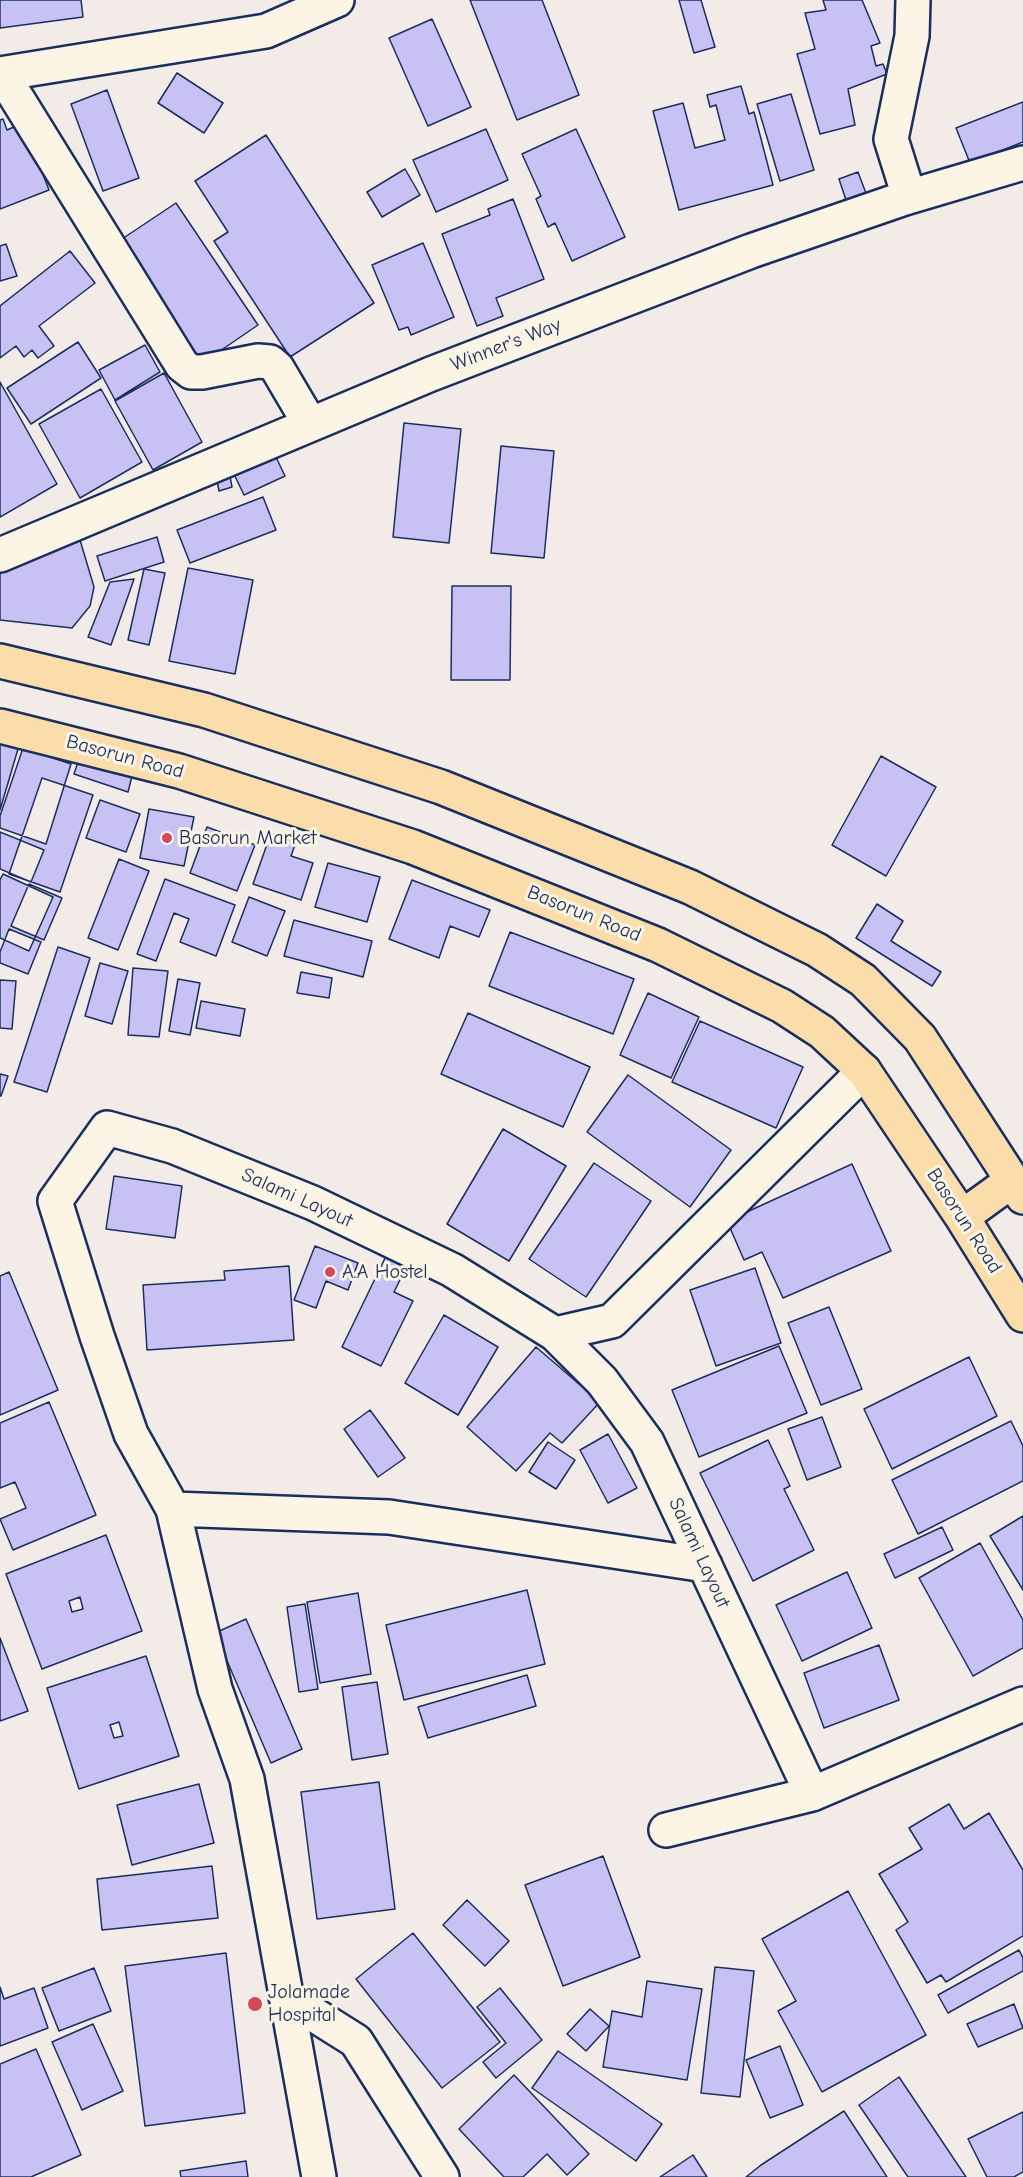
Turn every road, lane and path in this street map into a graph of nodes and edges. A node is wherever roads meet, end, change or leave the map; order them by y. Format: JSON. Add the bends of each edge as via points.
{"nodes":[{"id":1,"x":337,"y":0,"type":"edge"},
{"id":2,"x":913,"y":0,"type":"edge"},
{"id":3,"x":1,"y":74,"type":"edge"},
{"id":4,"x":1023,"y":163,"type":"edge"},
{"id":5,"x":905,"y":198,"type":"junction"},
{"id":6,"x":310,"y":424,"type":"junction"},
{"id":7,"x":0,"y":555,"type":"edge"},
{"id":8,"x":0,"y":661,"type":"edge"},
{"id":9,"x":0,"y":726,"type":"edge"},
{"id":10,"x":864,"y":1071,"type":"junction"},
{"id":11,"x":1018,"y":1188,"type":"edge"},
{"id":12,"x":962,"y":1216,"type":"junction"},
{"id":13,"x":1023,"y":1315,"type":"edge"},
{"id":14,"x":555,"y":1334,"type":"junction"},
{"id":15,"x":172,"y":1509,"type":"junction"},
{"id":16,"x":705,"y":1565,"type":"junction"},
{"id":17,"x":1023,"y":1704,"type":"edge"},
{"id":18,"x":812,"y":1794,"type":"junction"},
{"id":19,"x":666,"y":1830,"type":"dead end"},
{"id":20,"x":286,"y":1997,"type":"junction"},
{"id":21,"x":319,"y":2177,"type":"edge"},
{"id":22,"x":442,"y":2177,"type":"edge"}],
"edges":[{"from":1,"to":3,"type":"street","via":[[266,31]]},
{"from":2,"to":5,"type":"street","via":[[912,36],[891,139],[907,190]]},
{"from":3,"to":6,"type":"street","via":[[182,365],[191,372],[202,372],[270,362]]},
{"from":4,"to":5,"type":"street","name":"Winner's Way"},
{"from":5,"to":6,"type":"street","name":"Winner's Way","via":[[751,251]]},
{"from":6,"to":7,"type":"street","name":"Winner's Way"},
{"from":8,"to":11,"type":"main road","via":[[204,710],[441,787],[690,887],[817,950],[863,980],[920,1038]]},
{"from":9,"to":10,"type":"main road","name":"Basorun Road","via":[[201,778],[413,847],[570,907],[782,1006],[822,1032]]},
{"from":10,"to":12,"type":"main road","name":"Basorun Road"},
{"from":10,"to":14,"type":"street","via":[[612,1322]]},
{"from":11,"to":12,"type":"main road"},
{"from":12,"to":13,"type":"main road","name":"Basorun Road"},
{"from":14,"to":15,"type":"street","name":"Salami Layout","via":[[452,1270],[313,1203],[171,1146],[106,1128],[55,1201],[131,1434]]},
{"from":14,"to":16,"type":"street","name":"Salami Layout","via":[[602,1381],[647,1442]]},
{"from":15,"to":16,"type":"street","via":[[389,1517]]},
{"from":15,"to":20,"type":"street","via":[[214,1689],[247,1779]]},
{"from":16,"to":18,"type":"street","name":"Salami Layout"},
{"from":17,"to":18,"type":"street"},
{"from":18,"to":19,"type":"street"},
{"from":20,"to":21,"type":"street"},
{"from":20,"to":22,"type":"street","via":[[356,2042]]}]}
